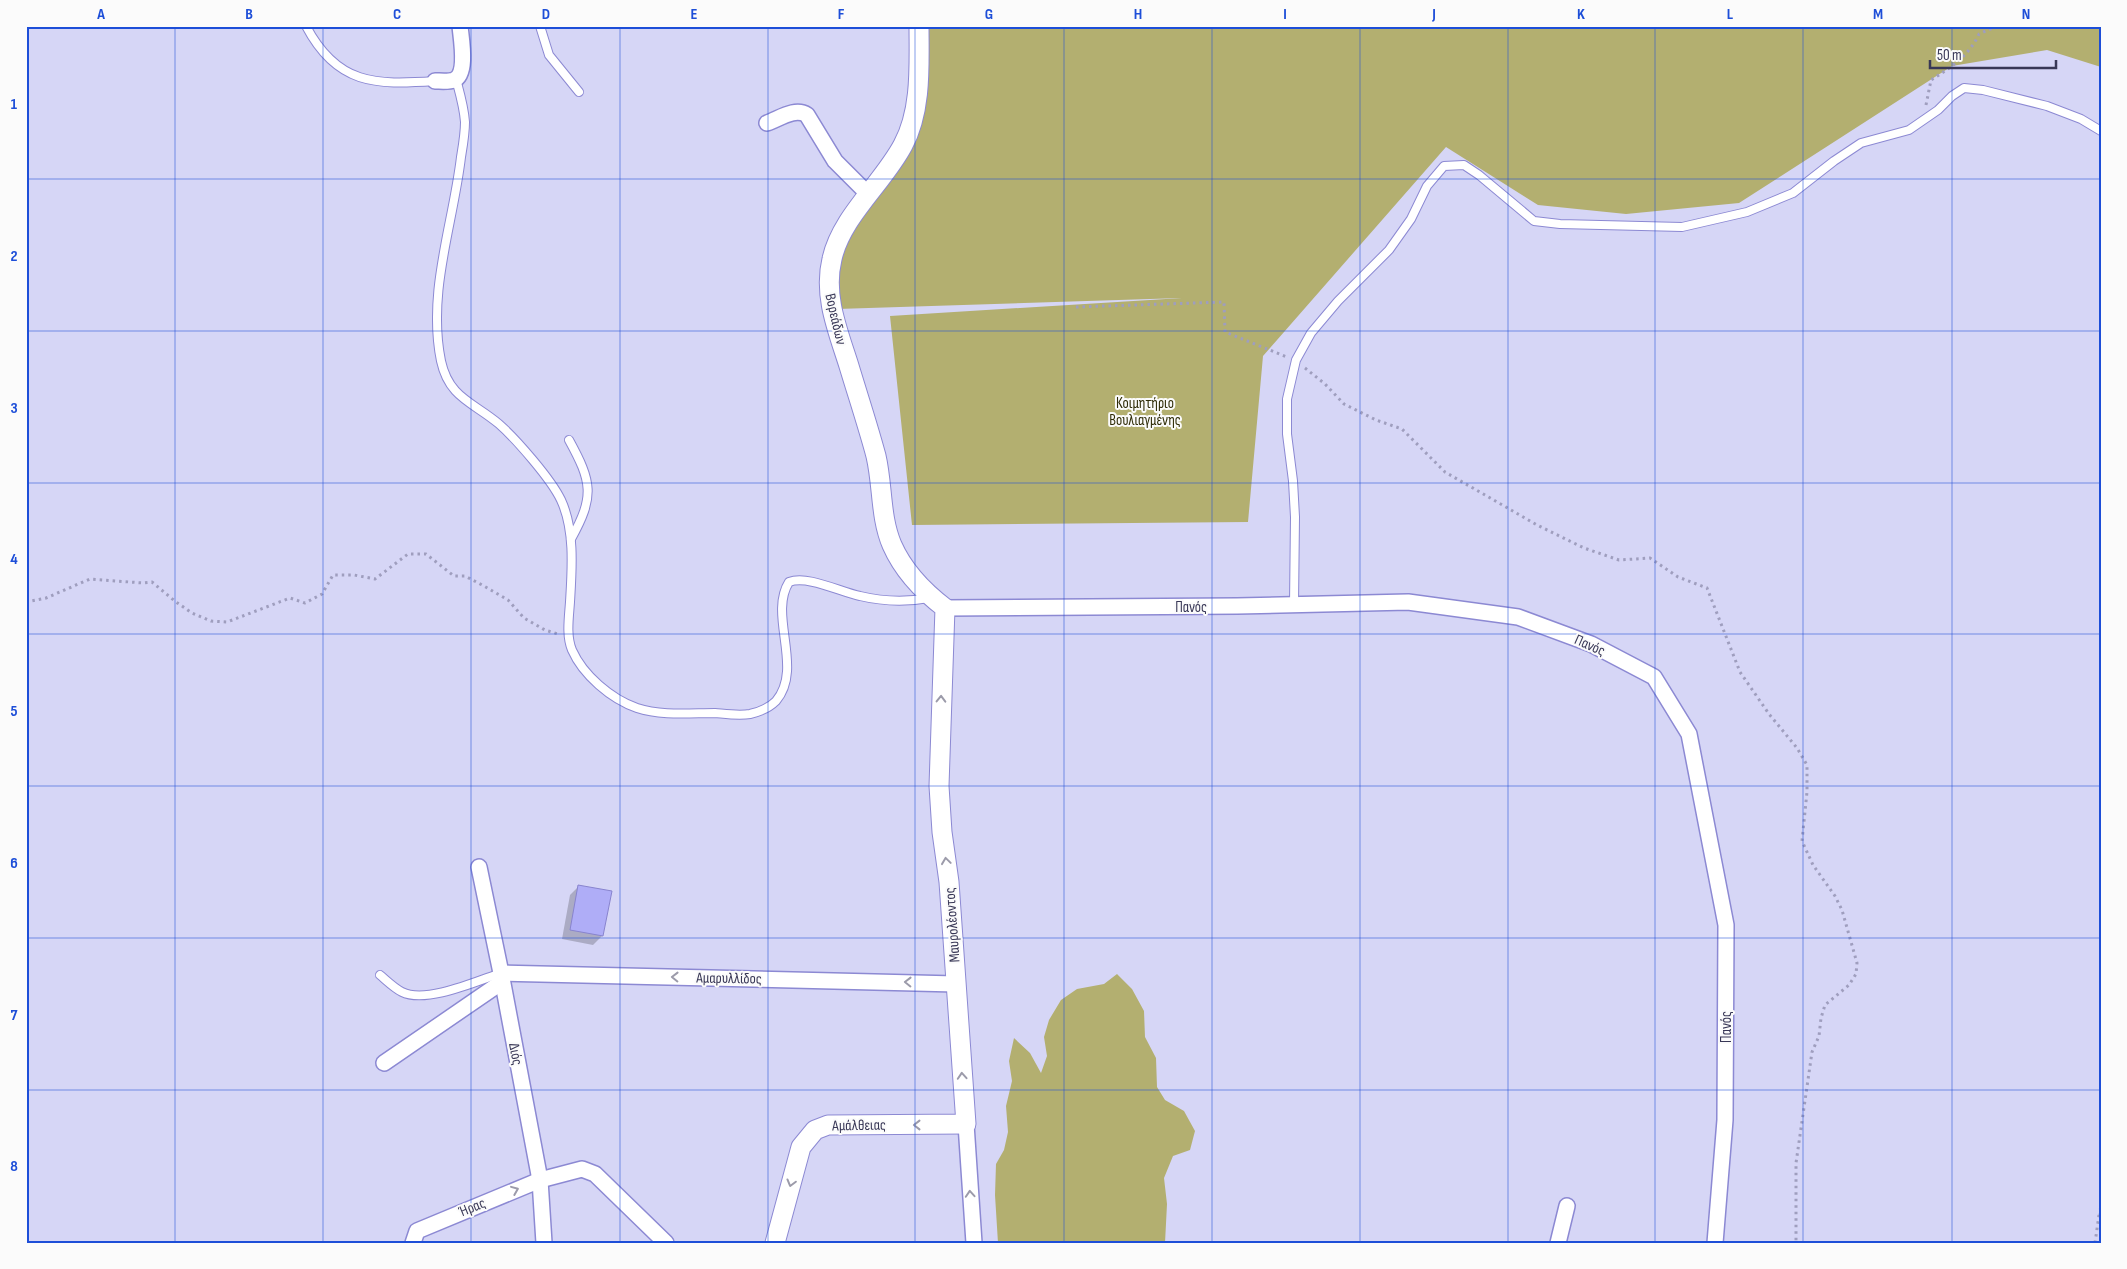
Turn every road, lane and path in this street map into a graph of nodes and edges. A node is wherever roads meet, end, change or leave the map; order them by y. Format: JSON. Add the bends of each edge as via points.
{"nodes":[{"id":1,"x":306,"y":26,"type":"edge"},
{"id":2,"x":460,"y":26,"type":"edge"},
{"id":3,"x":540,"y":26,"type":"edge"},
{"id":4,"x":919,"y":26,"type":"edge"},
{"id":5,"x":1998,"y":26,"type":"edge"},
{"id":6,"x":456,"y":79,"type":"junction"},
{"id":7,"x":434,"y":82,"type":"joint"},
{"id":8,"x":579,"y":92,"type":"dead end"},
{"id":9,"x":1926,"y":118,"type":"junction"},
{"id":10,"x":767,"y":123,"type":"dead end"},
{"id":11,"x":2101,"y":131,"type":"edge"},
{"id":12,"x":868,"y":194,"type":"junction"},
{"id":13,"x":1076,"y":307,"type":"dead end"},
{"id":14,"x":1296,"y":360,"type":"junction"},
{"id":15,"x":569,"y":440,"type":"dead end"},
{"id":16,"x":571,"y":539,"type":"junction"},
{"id":17,"x":26,"y":602,"type":"edge"},
{"id":18,"x":938,"y":603,"type":"junction"},
{"id":19,"x":1294,"y":604,"type":"junction"},
{"id":20,"x":569,"y":637,"type":"junction"},
{"id":21,"x":479,"y":867,"type":"dead end"},
{"id":22,"x":380,"y":975,"type":"dead end"},
{"id":23,"x":502,"y":977,"type":"junction"},
{"id":24,"x":956,"y":984,"type":"junction"},
{"id":25,"x":384,"y":1063,"type":"dead end"},
{"id":26,"x":966,"y":1124,"type":"junction"},
{"id":27,"x":540,"y":1180,"type":"junction"},
{"id":28,"x":2101,"y":1199,"type":"edge"},
{"id":29,"x":1567,"y":1206,"type":"dead end"},
{"id":30,"x":2100,"y":1216,"type":"edge"},
{"id":31,"x":413,"y":1243,"type":"edge"},
{"id":32,"x":544,"y":1243,"type":"edge"},
{"id":33,"x":666,"y":1243,"type":"edge"},
{"id":34,"x":775,"y":1243,"type":"edge"},
{"id":35,"x":974,"y":1243,"type":"edge"},
{"id":36,"x":1558,"y":1243,"type":"edge"},
{"id":37,"x":1715,"y":1243,"type":"edge"},
{"id":38,"x":2095,"y":1243,"type":"edge"}],
"edges":[{"from":1,"to":7,"type":"lane","via":[[314,42],[342,71],[367,81],[397,84]]},
{"from":2,"to":6,"type":"street","via":[[462,64]]},
{"from":3,"to":8,"type":"lane","via":[[549,55]]},
{"from":4,"to":12,"type":"street","name":"Βορεάδων","via":[[918,89],[910,128],[898,154]]},
{"from":5,"to":9,"type":"path","via":[[1979,34],[1973,47],[1931,80]]},
{"from":6,"to":7,"type":"street"},
{"from":6,"to":16,"type":"lane","via":[[465,125],[458,186],[438,285],[438,326],[446,379],[471,405],[499,424],[541,470],[561,500]]},
{"from":9,"to":11,"type":"lane","via":[[1964,88],[2047,106]]},
{"from":9,"to":14,"type":"lane","via":[[1909,130],[1862,143],[1793,193],[1747,212],[1682,227],[1534,221],[1464,164],[1444,166],[1427,186],[1411,219],[1389,250],[1338,301],[1311,333]]},
{"from":10,"to":12,"type":"street","via":[[792,113],[807,115],[835,162]]},
{"from":12,"to":18,"type":"street","name":"Βορεάδων","via":[[835,248],[829,282],[831,306],[876,457],[886,530],[904,564]]},
{"from":13,"to":14,"type":"path","via":[[1224,302],[1225,332]]},
{"from":14,"to":19,"type":"lane","via":[[1287,399],[1295,517]]},
{"from":15,"to":16,"type":"lane","via":[[585,474],[588,499]]},
{"from":16,"to":20,"type":"lane"},
{"from":17,"to":20,"type":"path","via":[[46,598],[90,579],[152,582],[192,614],[211,621],[228,622],[290,598],[305,604],[322,594],[333,575],[375,579],[408,554],[426,554],[454,576],[465,576],[508,600],[524,618],[545,630]]},
{"from":18,"to":19,"type":"street","name":"Πανός"},
{"from":18,"to":20,"type":"lane","via":[[862,597],[804,580],[789,582],[782,600],[787,656],[785,680],[777,700],[766,709],[748,715],[658,712],[636,708],[607,692],[587,673],[571,649]]},
{"from":24,"to":18,"type":"street","name":"Μαυρολέοντος","one_way":true,"via":[[950,882],[939,786]]},
{"from":19,"to":37,"type":"street","name":"Πανός","via":[[1408,602],[1518,617],[1591,644],[1654,677],[1689,734],[1726,925],[1725,1120]]},
{"from":21,"to":23,"type":"street","name":"Διός"},
{"from":22,"to":23,"type":"lane","via":[[402,992],[413,994],[433,994]]},
{"from":24,"to":23,"type":"street","name":"Αμαρυλλίδος","one_way":true},
{"from":23,"to":25,"type":"street"},
{"from":23,"to":27,"type":"street","name":"Διός"},
{"from":26,"to":24,"type":"street","name":"Μαυρολέοντος","one_way":true},
{"from":26,"to":34,"type":"street","name":"Αμάλθειας","one_way":true,"via":[[828,1125],[814,1130],[801,1147]]},
{"from":35,"to":26,"type":"street","name":"Μαυρολέοντος","one_way":true},
{"from":31,"to":27,"type":"street","name":"Ήρας","one_way":true,"via":[[417,1231]]},
{"from":27,"to":32,"type":"street","name":"Διός"},
{"from":27,"to":33,"type":"street","name":"Ήρας","via":[[582,1169],[595,1174]]},
{"from":28,"to":30,"type":"path"},
{"from":29,"to":36,"type":"street"},
{"from":30,"to":38,"type":"path"}]}
